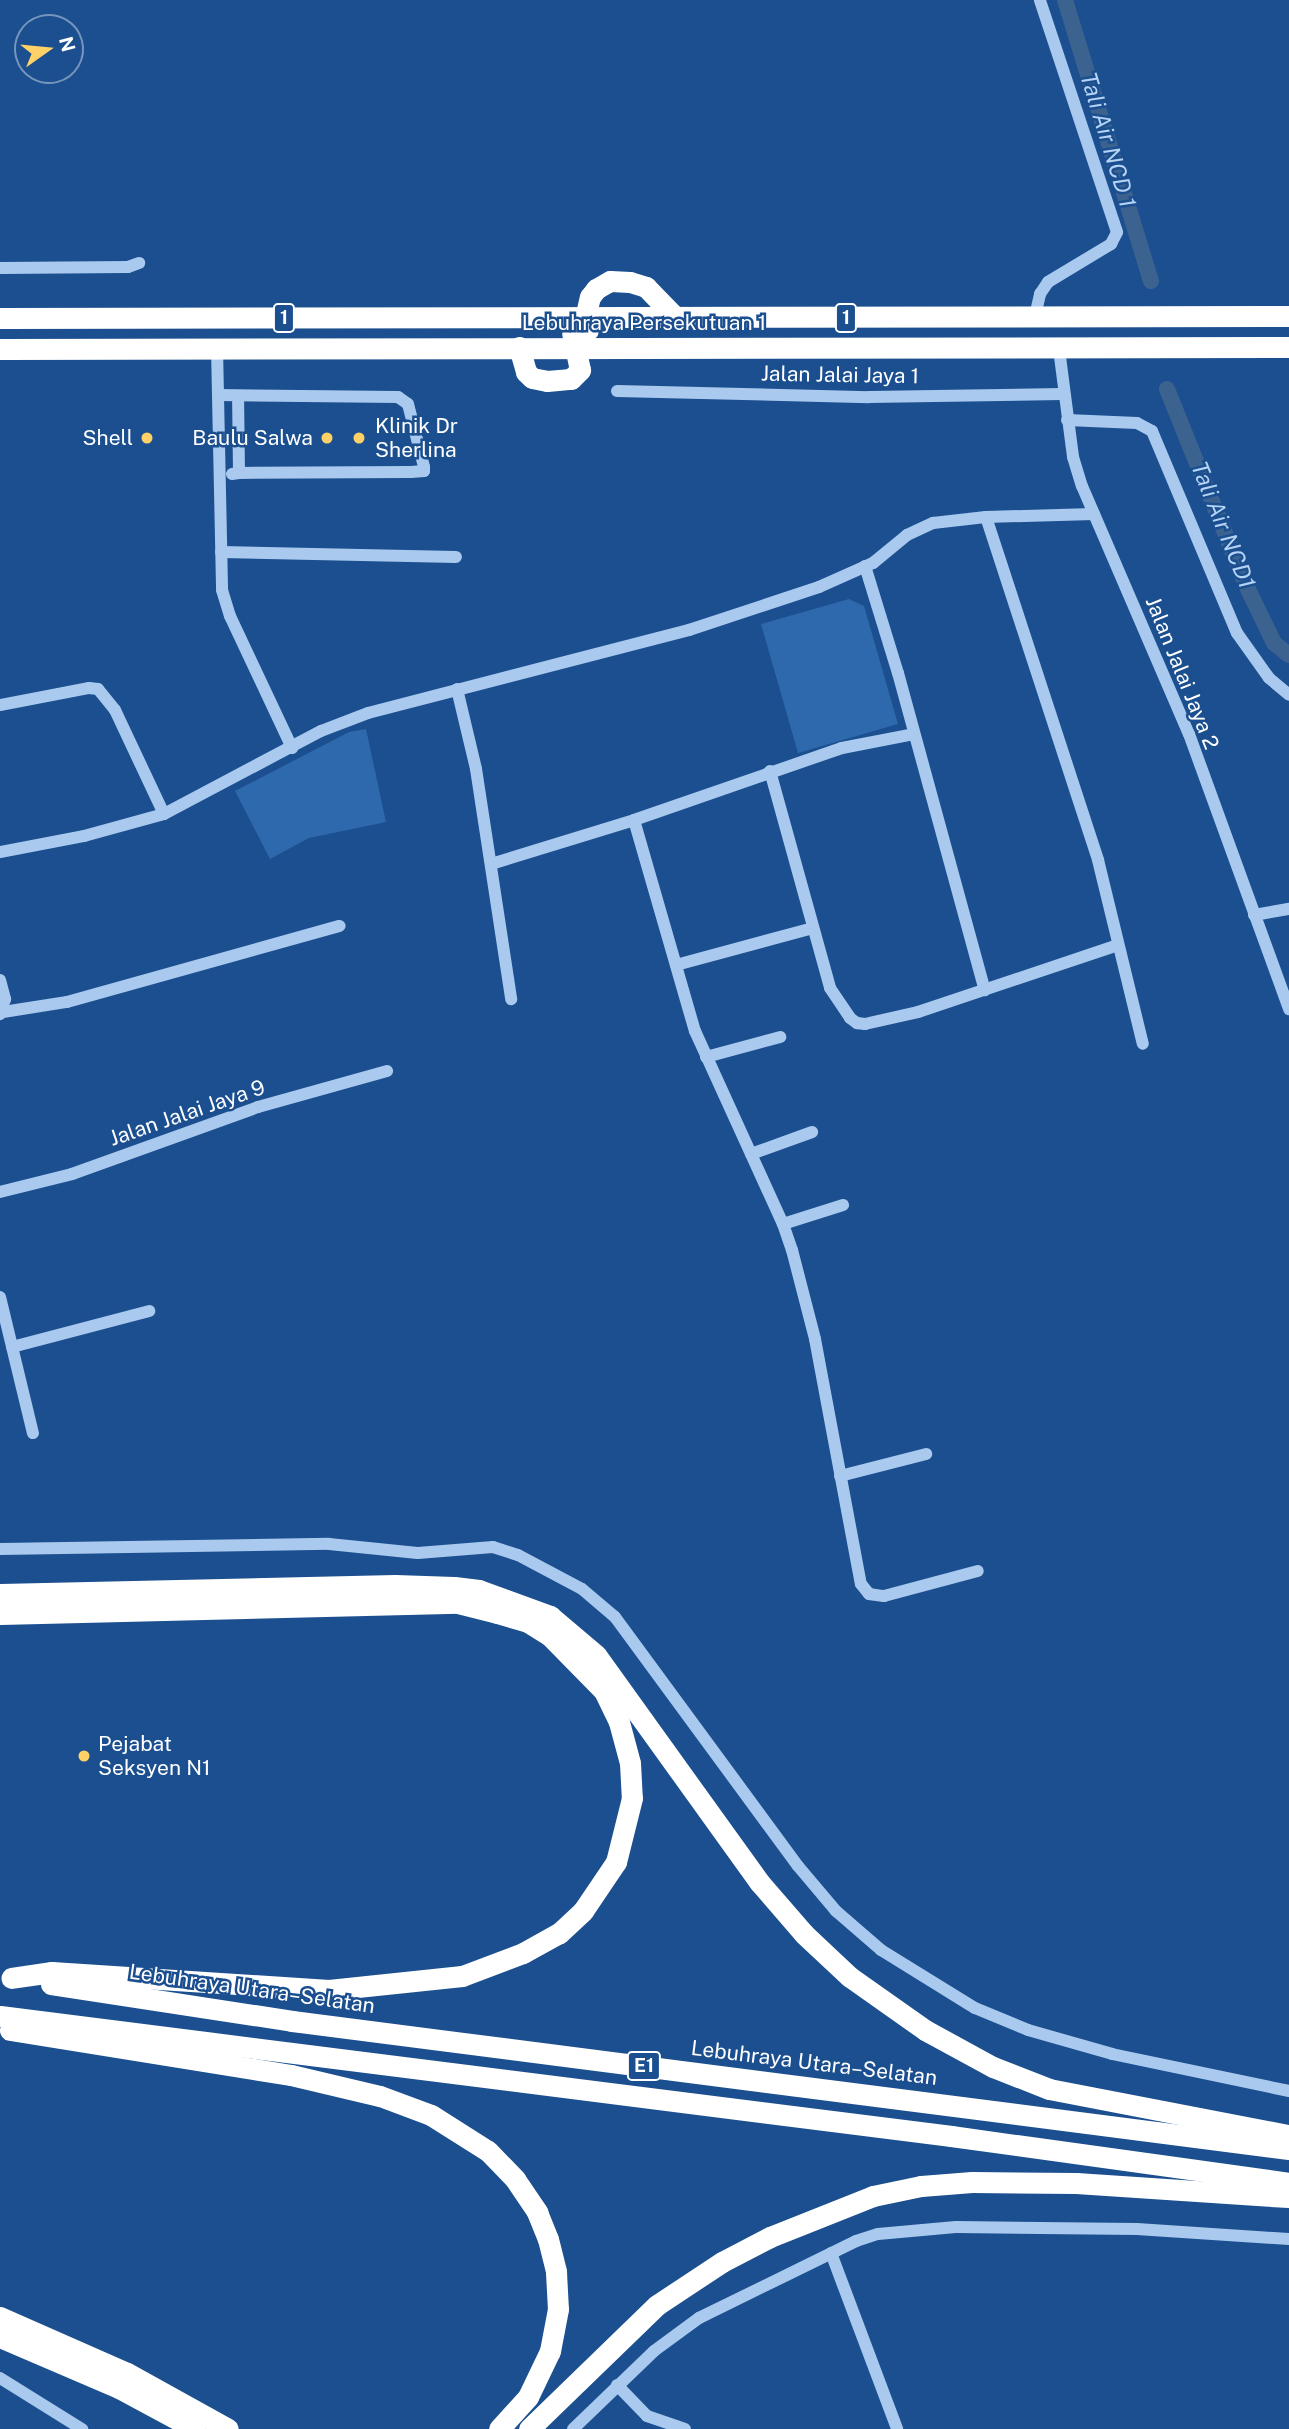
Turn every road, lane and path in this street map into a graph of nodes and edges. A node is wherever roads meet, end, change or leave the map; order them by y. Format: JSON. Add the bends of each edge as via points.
{"nodes":[{"id":1,"x":1040,"y":0,"type":"edge"},
{"id":2,"x":139,"y":263,"type":"dead end"},
{"id":3,"x":0,"y":268,"type":"edge"},
{"id":4,"x":1035,"y":316,"type":"junction"},
{"id":5,"x":1289,"y":316,"type":"edge"},
{"id":6,"x":0,"y":318,"type":"edge"},
{"id":7,"x":576,"y":318,"type":"junction"},
{"id":8,"x":676,"y":318,"type":"junction"},
{"id":9,"x":583,"y":346,"type":"junction"},
{"id":10,"x":217,"y":348,"type":"junction"},
{"id":11,"x":519,"y":348,"type":"junction"},
{"id":12,"x":0,"y":349,"type":"edge"},
{"id":13,"x":1059,"y":349,"type":"junction"},
{"id":14,"x":1288,"y":350,"type":"edge"},
{"id":15,"x":617,"y":391,"type":"dead end"},
{"id":16,"x":1063,"y":394,"type":"junction"},
{"id":17,"x":218,"y":395,"type":"junction"},
{"id":18,"x":238,"y":396,"type":"junction"},
{"id":19,"x":1067,"y":420,"type":"junction"},
{"id":20,"x":239,"y":473,"type":"junction"},
{"id":21,"x":221,"y":475,"type":"junction"},
{"id":22,"x":1094,"y":514,"type":"junction"},
{"id":23,"x":986,"y":517,"type":"junction"},
{"id":24,"x":221,"y":552,"type":"junction"},
{"id":25,"x":456,"y":557,"type":"dead end"},
{"id":26,"x":865,"y":566,"type":"junction"},
{"id":27,"x":457,"y":690,"type":"junction"},
{"id":28,"x":1289,"y":695,"type":"edge"},
{"id":29,"x":0,"y":705,"type":"edge"},
{"id":30,"x":914,"y":734,"type":"junction"},
{"id":31,"x":292,"y":748,"type":"junction"},
{"id":32,"x":770,"y":771,"type":"junction"},
{"id":33,"x":164,"y":814,"type":"junction"},
{"id":34,"x":635,"y":820,"type":"junction"},
{"id":35,"x":0,"y":852,"type":"edge"},
{"id":36,"x":491,"y":864,"type":"junction"},
{"id":37,"x":1289,"y":909,"type":"edge"},
{"id":38,"x":1254,"y":915,"type":"junction"},
{"id":39,"x":340,"y":926,"type":"dead end"},
{"id":40,"x":813,"y":928,"type":"junction"},
{"id":41,"x":1118,"y":945,"type":"junction"},
{"id":42,"x":676,"y":965,"type":"junction"},
{"id":43,"x":0,"y":980,"type":"edge"},
{"id":44,"x":985,"y":990,"type":"junction"},
{"id":45,"x":511,"y":999,"type":"dead end"},
{"id":46,"x":1289,"y":1009,"type":"edge"},
{"id":47,"x":1,"y":1013,"type":"edge"},
{"id":48,"x":780,"y":1037,"type":"dead end"},
{"id":49,"x":1143,"y":1044,"type":"dead end"},
{"id":50,"x":706,"y":1057,"type":"junction"},
{"id":51,"x":387,"y":1071,"type":"dead end"},
{"id":52,"x":812,"y":1132,"type":"dead end"},
{"id":53,"x":751,"y":1154,"type":"junction"},
{"id":54,"x":0,"y":1192,"type":"edge"},
{"id":55,"x":843,"y":1205,"type":"dead end"},
{"id":56,"x":783,"y":1224,"type":"junction"},
{"id":57,"x":0,"y":1297,"type":"edge"},
{"id":58,"x":149,"y":1311,"type":"dead end"},
{"id":59,"x":12,"y":1347,"type":"junction"},
{"id":60,"x":33,"y":1433,"type":"dead end"},
{"id":61,"x":926,"y":1454,"type":"dead end"},
{"id":62,"x":839,"y":1476,"type":"junction"},
{"id":63,"x":0,"y":1549,"type":"edge"},
{"id":64,"x":978,"y":1571,"type":"dead end"},
{"id":65,"x":0,"y":1594,"type":"edge"},
{"id":66,"x":0,"y":1614,"type":"edge"},
{"id":67,"x":6,"y":1978,"type":"edge"},
{"id":68,"x":0,"y":2016,"type":"edge"},
{"id":69,"x":0,"y":2028,"type":"edge"},
{"id":70,"x":1289,"y":2091,"type":"edge"},
{"id":71,"x":1289,"y":2135,"type":"edge"},
{"id":72,"x":1289,"y":2149,"type":"edge"},
{"id":73,"x":1289,"y":2183,"type":"edge"},
{"id":74,"x":1289,"y":2197,"type":"edge"},
{"id":75,"x":1289,"y":2239,"type":"edge"},
{"id":76,"x":831,"y":2253,"type":"junction"},
{"id":77,"x":0,"y":2317,"type":"edge"},
{"id":78,"x":0,"y":2337,"type":"edge"},
{"id":79,"x":0,"y":2378,"type":"edge"},
{"id":80,"x":617,"y":2385,"type":"junction"},
{"id":81,"x":82,"y":2429,"type":"edge"},
{"id":82,"x":195,"y":2429,"type":"edge"},
{"id":83,"x":228,"y":2429,"type":"edge"},
{"id":84,"x":499,"y":2429,"type":"edge"},
{"id":85,"x":529,"y":2429,"type":"edge"},
{"id":86,"x":573,"y":2429,"type":"edge"},
{"id":87,"x":685,"y":2429,"type":"edge"},
{"id":88,"x":897,"y":2429,"type":"edge"}],
"edges":[{"from":1,"to":4,"type":"street","via":[[1117,232],[1111,244],[1048,282]]},
{"from":2,"to":3,"type":"street","via":[[128,267]]},
{"from":4,"to":5,"type":"highway","name":"Lebuhraya Persekutuan 1","number":"1"},
{"from":4,"to":8,"type":"highway","name":"Lebuhraya Persekutuan 1","number":"1"},
{"from":6,"to":7,"type":"highway","name":"Lebuhraya Persekutuan 1","number":"1"},
{"from":7,"to":8,"type":"highway","name":"Lebuhraya Persekutuan 1","number":"1"},
{"from":7,"to":8,"type":"highway","via":[[596,289],[618,281],[638,283],[654,292]]},
{"from":7,"to":9,"type":"highway"},
{"from":9,"to":11,"type":"highway","name":"Lebuhraya Persekutuan 1","number":"1"},
{"from":9,"to":11,"type":"highway","via":[[576,376],[559,381],[532,378]]},
{"from":9,"to":13,"type":"highway","name":"Lebuhraya Persekutuan 1","number":"1"},
{"from":10,"to":11,"type":"highway","name":"Lebuhraya Persekutuan 1","number":"1"},
{"from":10,"to":12,"type":"highway","name":"Lebuhraya Persekutuan 1","number":"1"},
{"from":10,"to":17,"type":"street"},
{"from":13,"to":14,"type":"highway","name":"Lebuhraya Persekutuan 1","number":"1"},
{"from":13,"to":16,"type":"street","name":"Jalan Jalai Jaya 2"},
{"from":15,"to":16,"type":"street","name":"Jalan Jalai Jaya 1","via":[[869,397]]},
{"from":16,"to":19,"type":"street","name":"Jalan Jalai Jaya 2"},
{"from":17,"to":18,"type":"street"},
{"from":17,"to":21,"type":"street"},
{"from":18,"to":20,"type":"street"},
{"from":18,"to":20,"type":"street","via":[[398,397],[408,404],[424,471]]},
{"from":19,"to":22,"type":"street","name":"Jalan Jalai Jaya 2","via":[[1073,457]]},
{"from":19,"to":28,"type":"street","via":[[1137,423],[1152,431],[1237,633],[1269,678]]},
{"from":20,"to":21,"type":"street"},
{"from":21,"to":24,"type":"street"},
{"from":22,"to":23,"type":"street"},
{"from":22,"to":38,"type":"street","name":"Jalan Jalai Jaya 2","via":[[1189,734]]},
{"from":23,"to":26,"type":"street","via":[[933,523]]},
{"from":23,"to":41,"type":"street","via":[[1098,860]]},
{"from":24,"to":25,"type":"street"},
{"from":24,"to":31,"type":"street","via":[[227,608]]},
{"from":26,"to":27,"type":"street","via":[[818,587],[689,630]]},
{"from":26,"to":30,"type":"street"},
{"from":27,"to":31,"type":"street","via":[[344,721]]},
{"from":27,"to":36,"type":"street"},
{"from":29,"to":33,"type":"street","via":[[98,689],[115,710]]},
{"from":30,"to":32,"type":"street","via":[[842,748]]},
{"from":30,"to":44,"type":"street"},
{"from":31,"to":33,"type":"street"},
{"from":32,"to":34,"type":"street"},
{"from":32,"to":40,"type":"street"},
{"from":33,"to":35,"type":"street"},
{"from":34,"to":36,"type":"street"},
{"from":34,"to":42,"type":"street"},
{"from":36,"to":45,"type":"street"},
{"from":37,"to":38,"type":"street"},
{"from":38,"to":46,"type":"street","name":"Jalan Jalai Jaya 2"},
{"from":39,"to":47,"type":"street","via":[[67,1002]]},
{"from":40,"to":42,"type":"street"},
{"from":40,"to":44,"type":"street","via":[[830,988],[857,1023],[918,1012]]},
{"from":41,"to":44,"type":"street"},
{"from":41,"to":49,"type":"street"},
{"from":42,"to":50,"type":"street"},
{"from":43,"to":47,"type":"street","via":[[5,999]]},
{"from":48,"to":50,"type":"street"},
{"from":50,"to":53,"type":"street"},
{"from":51,"to":54,"type":"street","name":"Jalan Jalai Jaya 9","via":[[258,1107],[72,1174]]},
{"from":52,"to":53,"type":"street"},
{"from":53,"to":56,"type":"street"},
{"from":55,"to":56,"type":"street"},
{"from":56,"to":62,"type":"street","via":[[815,1339]]},
{"from":57,"to":59,"type":"street"},
{"from":58,"to":59,"type":"street"},
{"from":59,"to":60,"type":"street"},
{"from":61,"to":62,"type":"street"},
{"from":62,"to":64,"type":"street","via":[[857,1573],[869,1594],[895,1594]]},
{"from":63,"to":70,"type":"street","via":[[329,1545],[418,1553],[493,1547],[518,1555],[582,1589],[615,1618],[798,1866],[836,1911],[881,1950],[975,2008],[1028,2030],[1112,2054]]},
{"from":65,"to":71,"type":"highway","via":[[454,1587],[478,1590],[550,1616],[596,1654],[760,1883],[804,1934],[850,1977],[925,2030],[993,2067],[1049,2089]]},
{"from":66,"to":67,"type":"highway","via":[[457,1603],[528,1622],[550,1636],[604,1691],[619,1722],[630,1763],[632,1798],[617,1862],[583,1911],[559,1933],[523,1954],[462,1976],[329,1990],[52,1972]]},
{"from":67,"to":72,"type":"highway","name":"Lebuhraya Utara–Selatan","number":"E1","via":[[292,2021]]},
{"from":68,"to":73,"type":"highway","number":"E1"},
{"from":69,"to":84,"type":"highway","via":[[291,2075],[380,2096],[431,2115],[488,2151],[515,2179],[537,2212],[556,2272],[558,2309],[550,2350],[528,2398]]},
{"from":74,"to":85,"type":"highway","via":[[1076,2183],[972,2182],[873,2196],[770,2237],[657,2305]]},
{"from":75,"to":76,"type":"street","via":[[1137,2229],[956,2227],[878,2234]]},
{"from":76,"to":80,"type":"street","via":[[699,2318]]},
{"from":76,"to":88,"type":"street"},
{"from":77,"to":83,"type":"highway","via":[[127,2373]]},
{"from":78,"to":82,"type":"highway","via":[[119,2388]]},
{"from":79,"to":81,"type":"street"},
{"from":80,"to":86,"type":"street"},
{"from":80,"to":87,"type":"street","via":[[648,2416]]}]}
